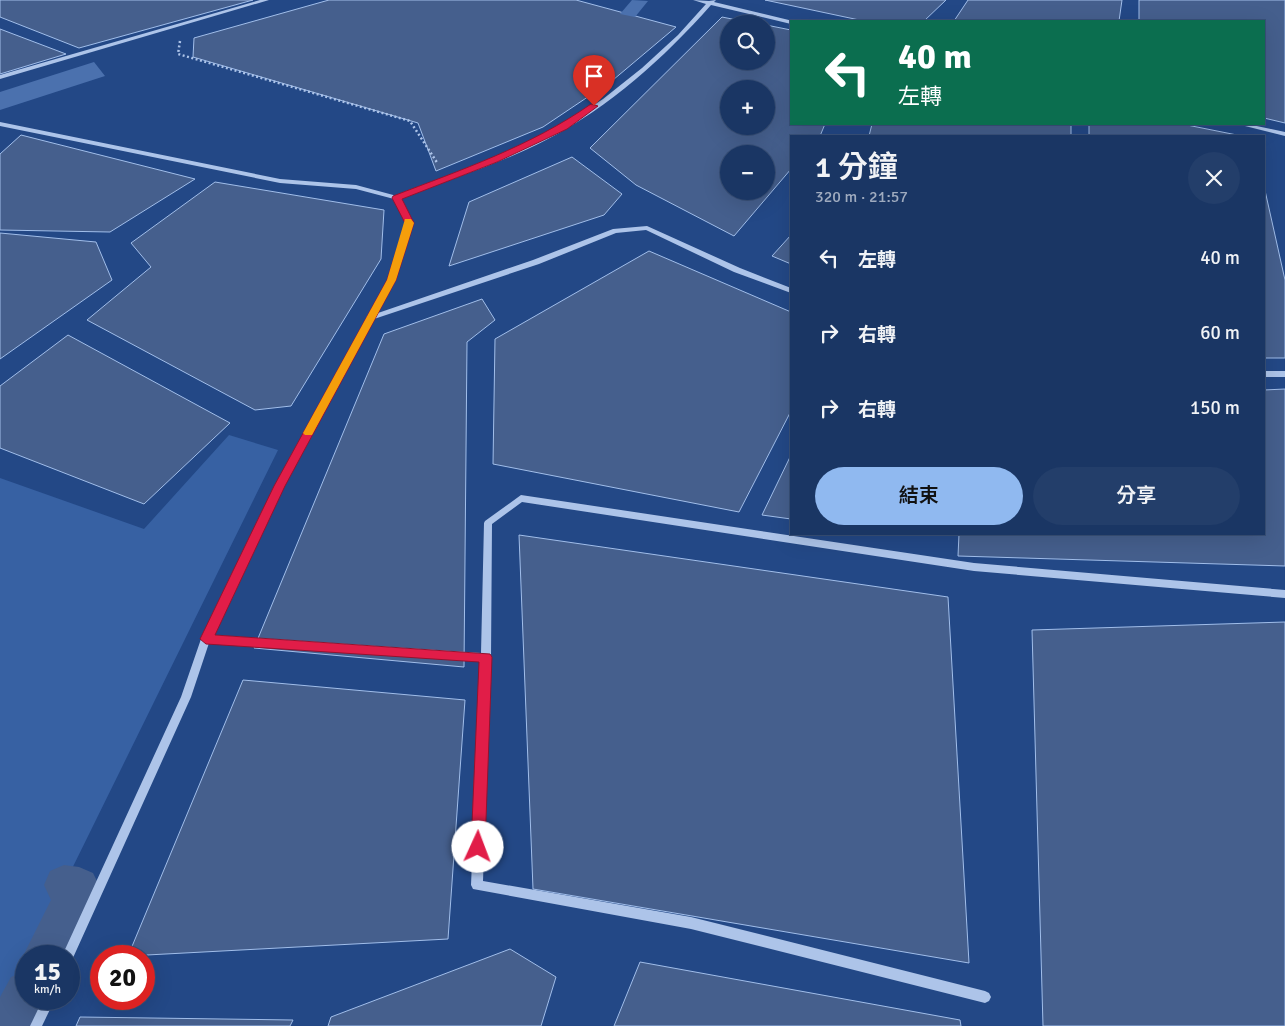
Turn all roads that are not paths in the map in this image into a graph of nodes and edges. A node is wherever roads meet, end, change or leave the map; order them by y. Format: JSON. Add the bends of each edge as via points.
{"nodes":[{"id":1,"x":266,"y":0,"type":"edge"},
{"id":2,"x":696,"y":0,"type":"edge"},
{"id":3,"x":711,"y":2,"type":"edge"},
{"id":4,"x":790,"y":22,"type":"edge"},
{"id":5,"x":0,"y":78,"type":"edge"},
{"id":6,"x":0,"y":124,"type":"edge"},
{"id":7,"x":1244,"y":125,"type":"edge"},
{"id":8,"x":1285,"y":134,"type":"edge"},
{"id":9,"x":396,"y":198,"type":"junction"},
{"id":10,"x":790,"y":291,"type":"edge"},
{"id":11,"x":370,"y":318,"type":"junction"},
{"id":12,"x":1265,"y":374,"type":"edge"},
{"id":13,"x":1285,"y":374,"type":"edge"},
{"id":14,"x":1285,"y":594,"type":"edge"},
{"id":15,"x":206,"y":639,"type":"junction"},
{"id":16,"x":486,"y":657,"type":"junction"},
{"id":17,"x":73,"y":945,"type":"edge"},
{"id":18,"x":985,"y":996,"type":"dead end"},
{"id":19,"x":44,"y":1010,"type":"edge"},
{"id":20,"x":36,"y":1026,"type":"edge"}],
"edges":[{"from":1,"to":5,"type":"lane"},
{"from":2,"to":3,"type":"lane"},
{"from":3,"to":4,"type":"lane"},
{"from":3,"to":9,"type":"lane","via":[[640,74],[564,127],[494,160]]},
{"from":6,"to":9,"type":"lane","via":[[280,181],[356,188]]},
{"from":7,"to":8,"type":"lane"},
{"from":9,"to":11,"type":"lane","via":[[409,223],[392,280]]},
{"from":10,"to":11,"type":"lane","via":[[647,228],[615,232]]},
{"from":11,"to":15,"type":"lane","via":[[280,486]]},
{"from":12,"to":13,"type":"lane"},
{"from":14,"to":16,"type":"lane","via":[[974,567],[521,498],[488,523]]},
{"from":15,"to":16,"type":"lane"},
{"from":15,"to":17,"type":"lane","via":[[182,706]]},
{"from":16,"to":18,"type":"lane","via":[[477,885],[692,923]]},
{"from":19,"to":20,"type":"lane"}]}
